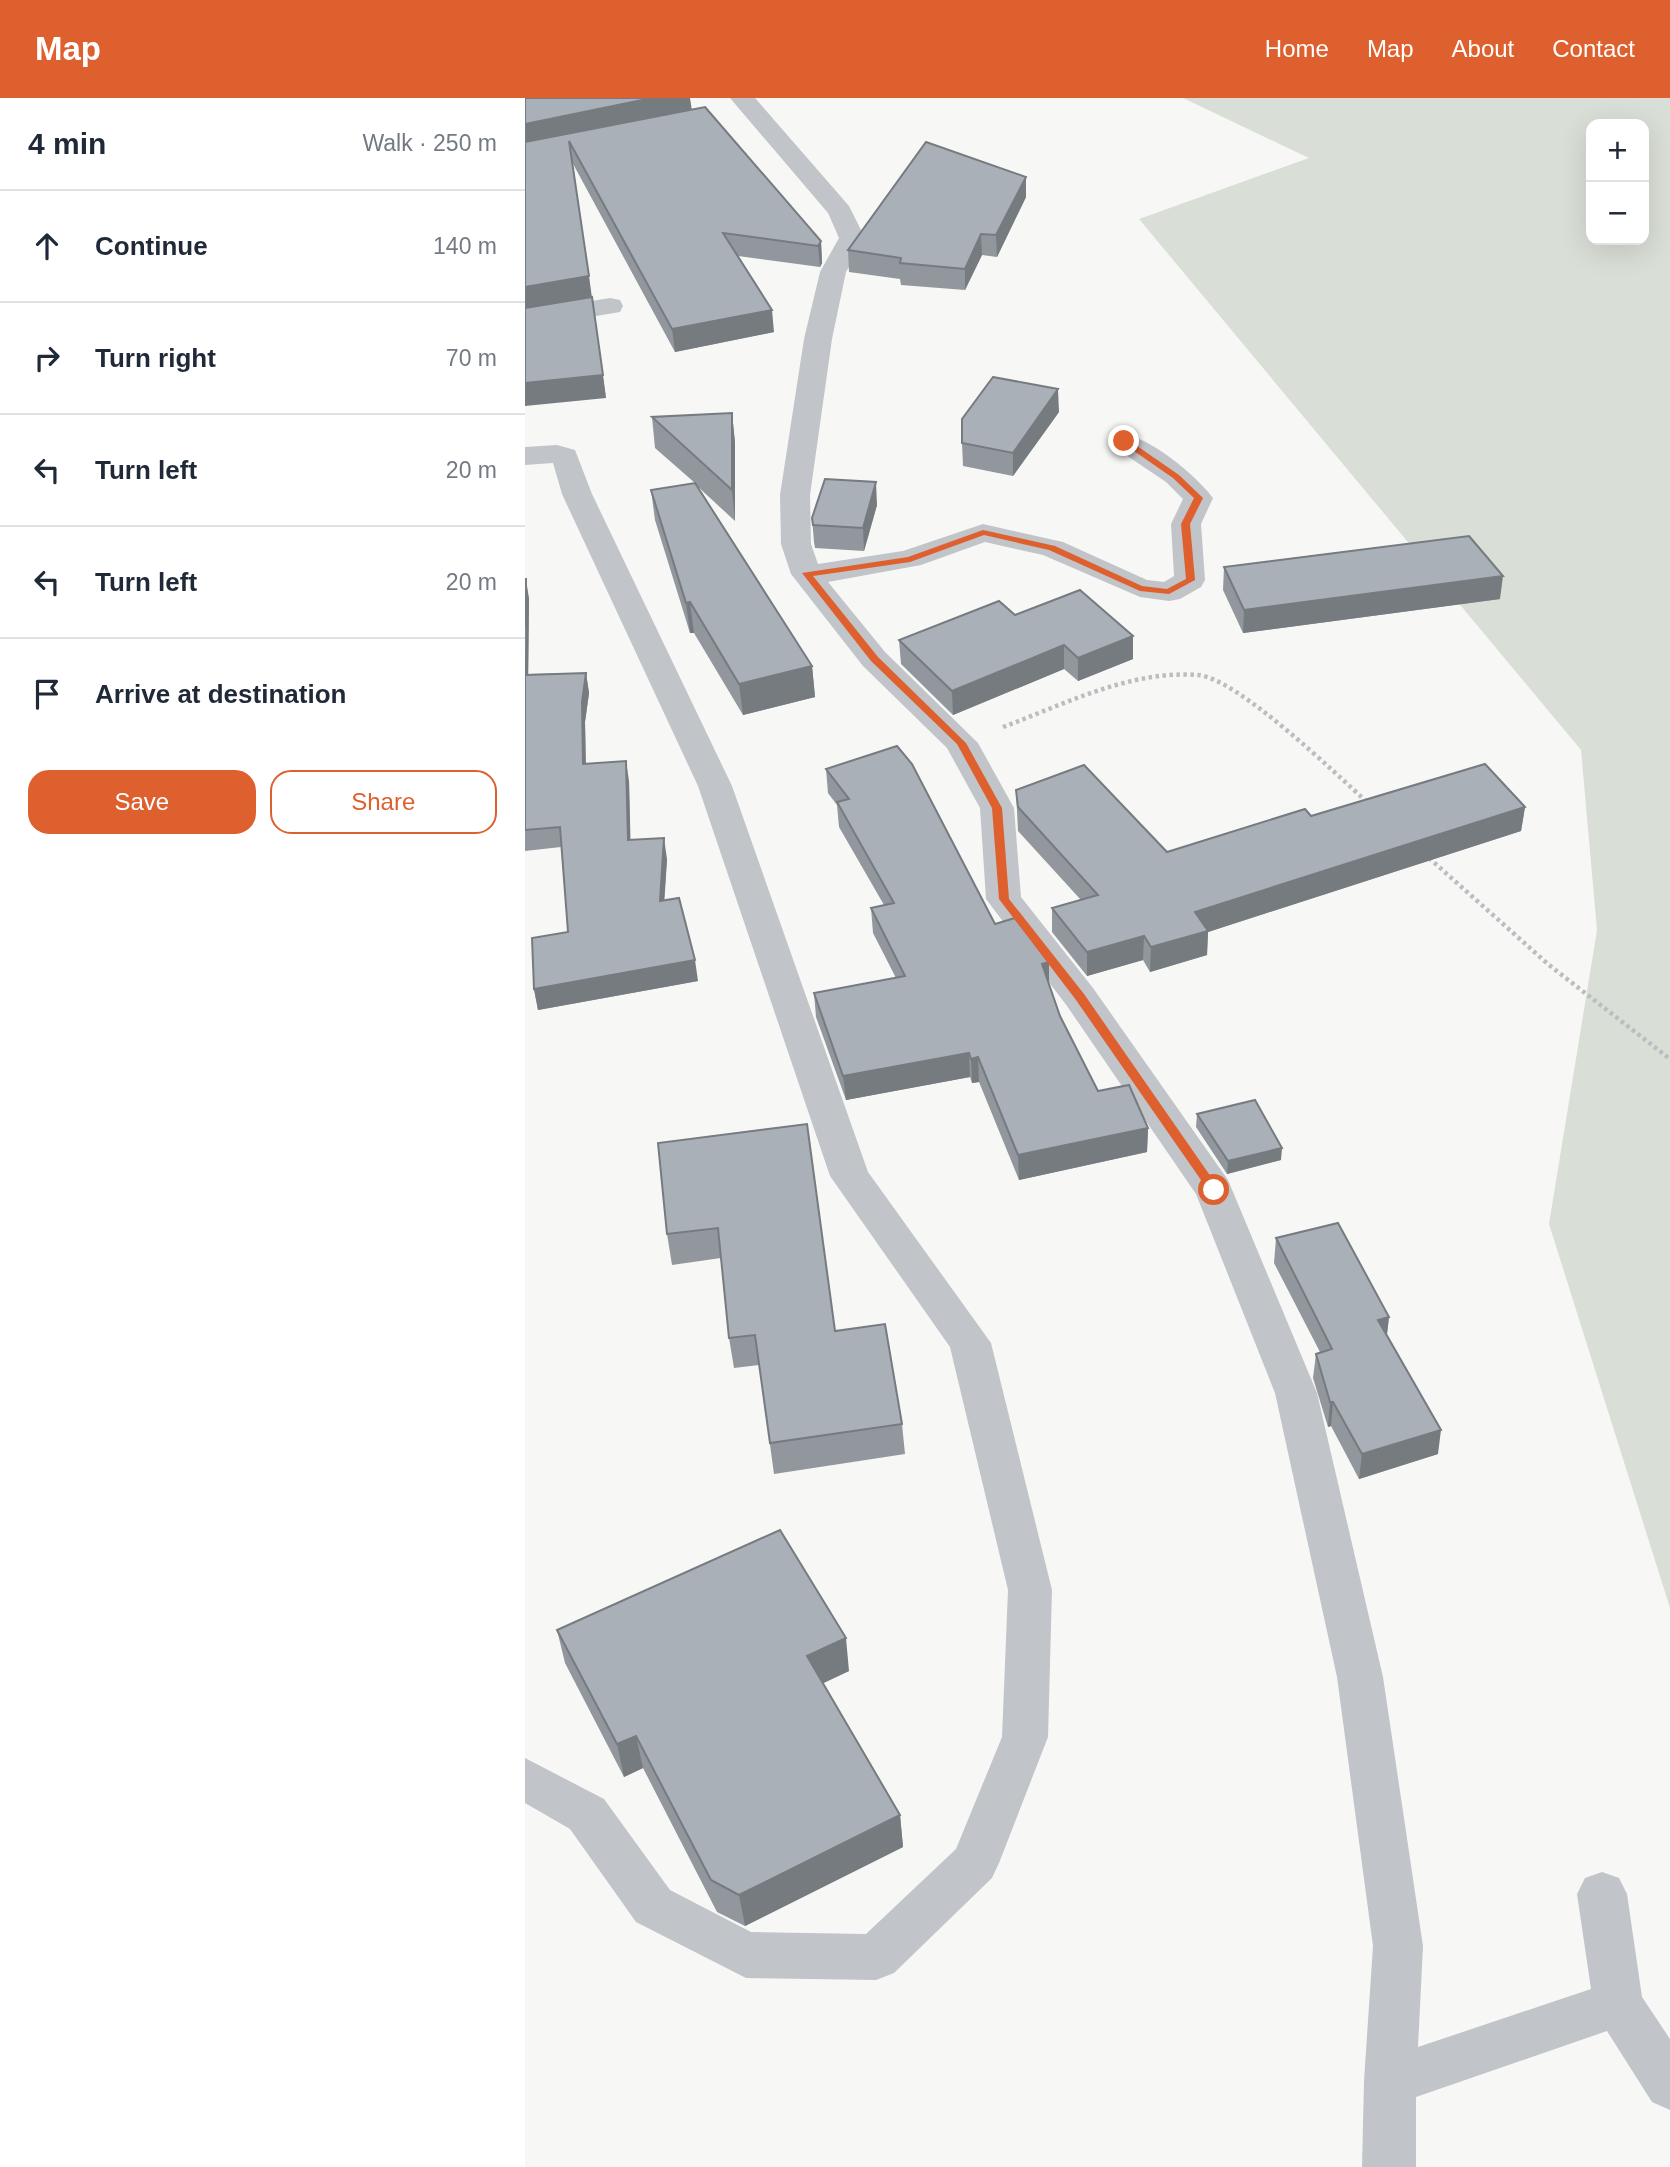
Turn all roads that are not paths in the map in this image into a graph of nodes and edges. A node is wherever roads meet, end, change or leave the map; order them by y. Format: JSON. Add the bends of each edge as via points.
{"nodes":[{"id":1,"x":741,"y":109,"type":"edge"},
{"id":2,"x":610,"y":306,"type":"dead end"},
{"id":3,"x":525,"y":320,"type":"edge"},
{"id":4,"x":1124,"y":441,"type":"dead end"},
{"id":5,"x":525,"y":456,"type":"edge"},
{"id":6,"x":806,"y":573,"type":"junction"},
{"id":7,"x":525,"y":1779,"type":"edge"},
{"id":8,"x":1602,"y":1894,"type":"dead end"},
{"id":9,"x":1618,"y":2004,"type":"junction"},
{"id":10,"x":1390,"y":2081,"type":"junction"},
{"id":11,"x":1670,"y":2085,"type":"edge"},
{"id":12,"x":1389,"y":2167,"type":"edge"}],
"edges":[{"from":1,"to":6,"type":"street","via":[[840,211],[852,238],[833,272],[803,423],[795,495],[796,544]]},
{"from":2,"to":3,"type":"street"},
{"from":4,"to":6,"type":"street","via":[[1176,476],[1198,498],[1185,524],[1190,580],[1169,592],[1140,588],[1052,548],[983,533],[910,559]]},
{"from":5,"to":7,"type":"street","via":[[565,456],[577,494],[715,786],[850,1176],[969,1343],[1030,1590],[1025,1737],[975,1863],[876,1957],[746,1955],[653,1906],[587,1814]]},
{"from":6,"to":10,"type":"street","via":[[874,659],[961,743],[997,808],[1004,899],[1080,997],[1214,1190],[1296,1393],[1360,1677],[1398,1946]]},
{"from":8,"to":9,"type":"street"},
{"from":9,"to":10,"type":"street"},
{"from":9,"to":11,"type":"street"},
{"from":10,"to":12,"type":"street"}]}
